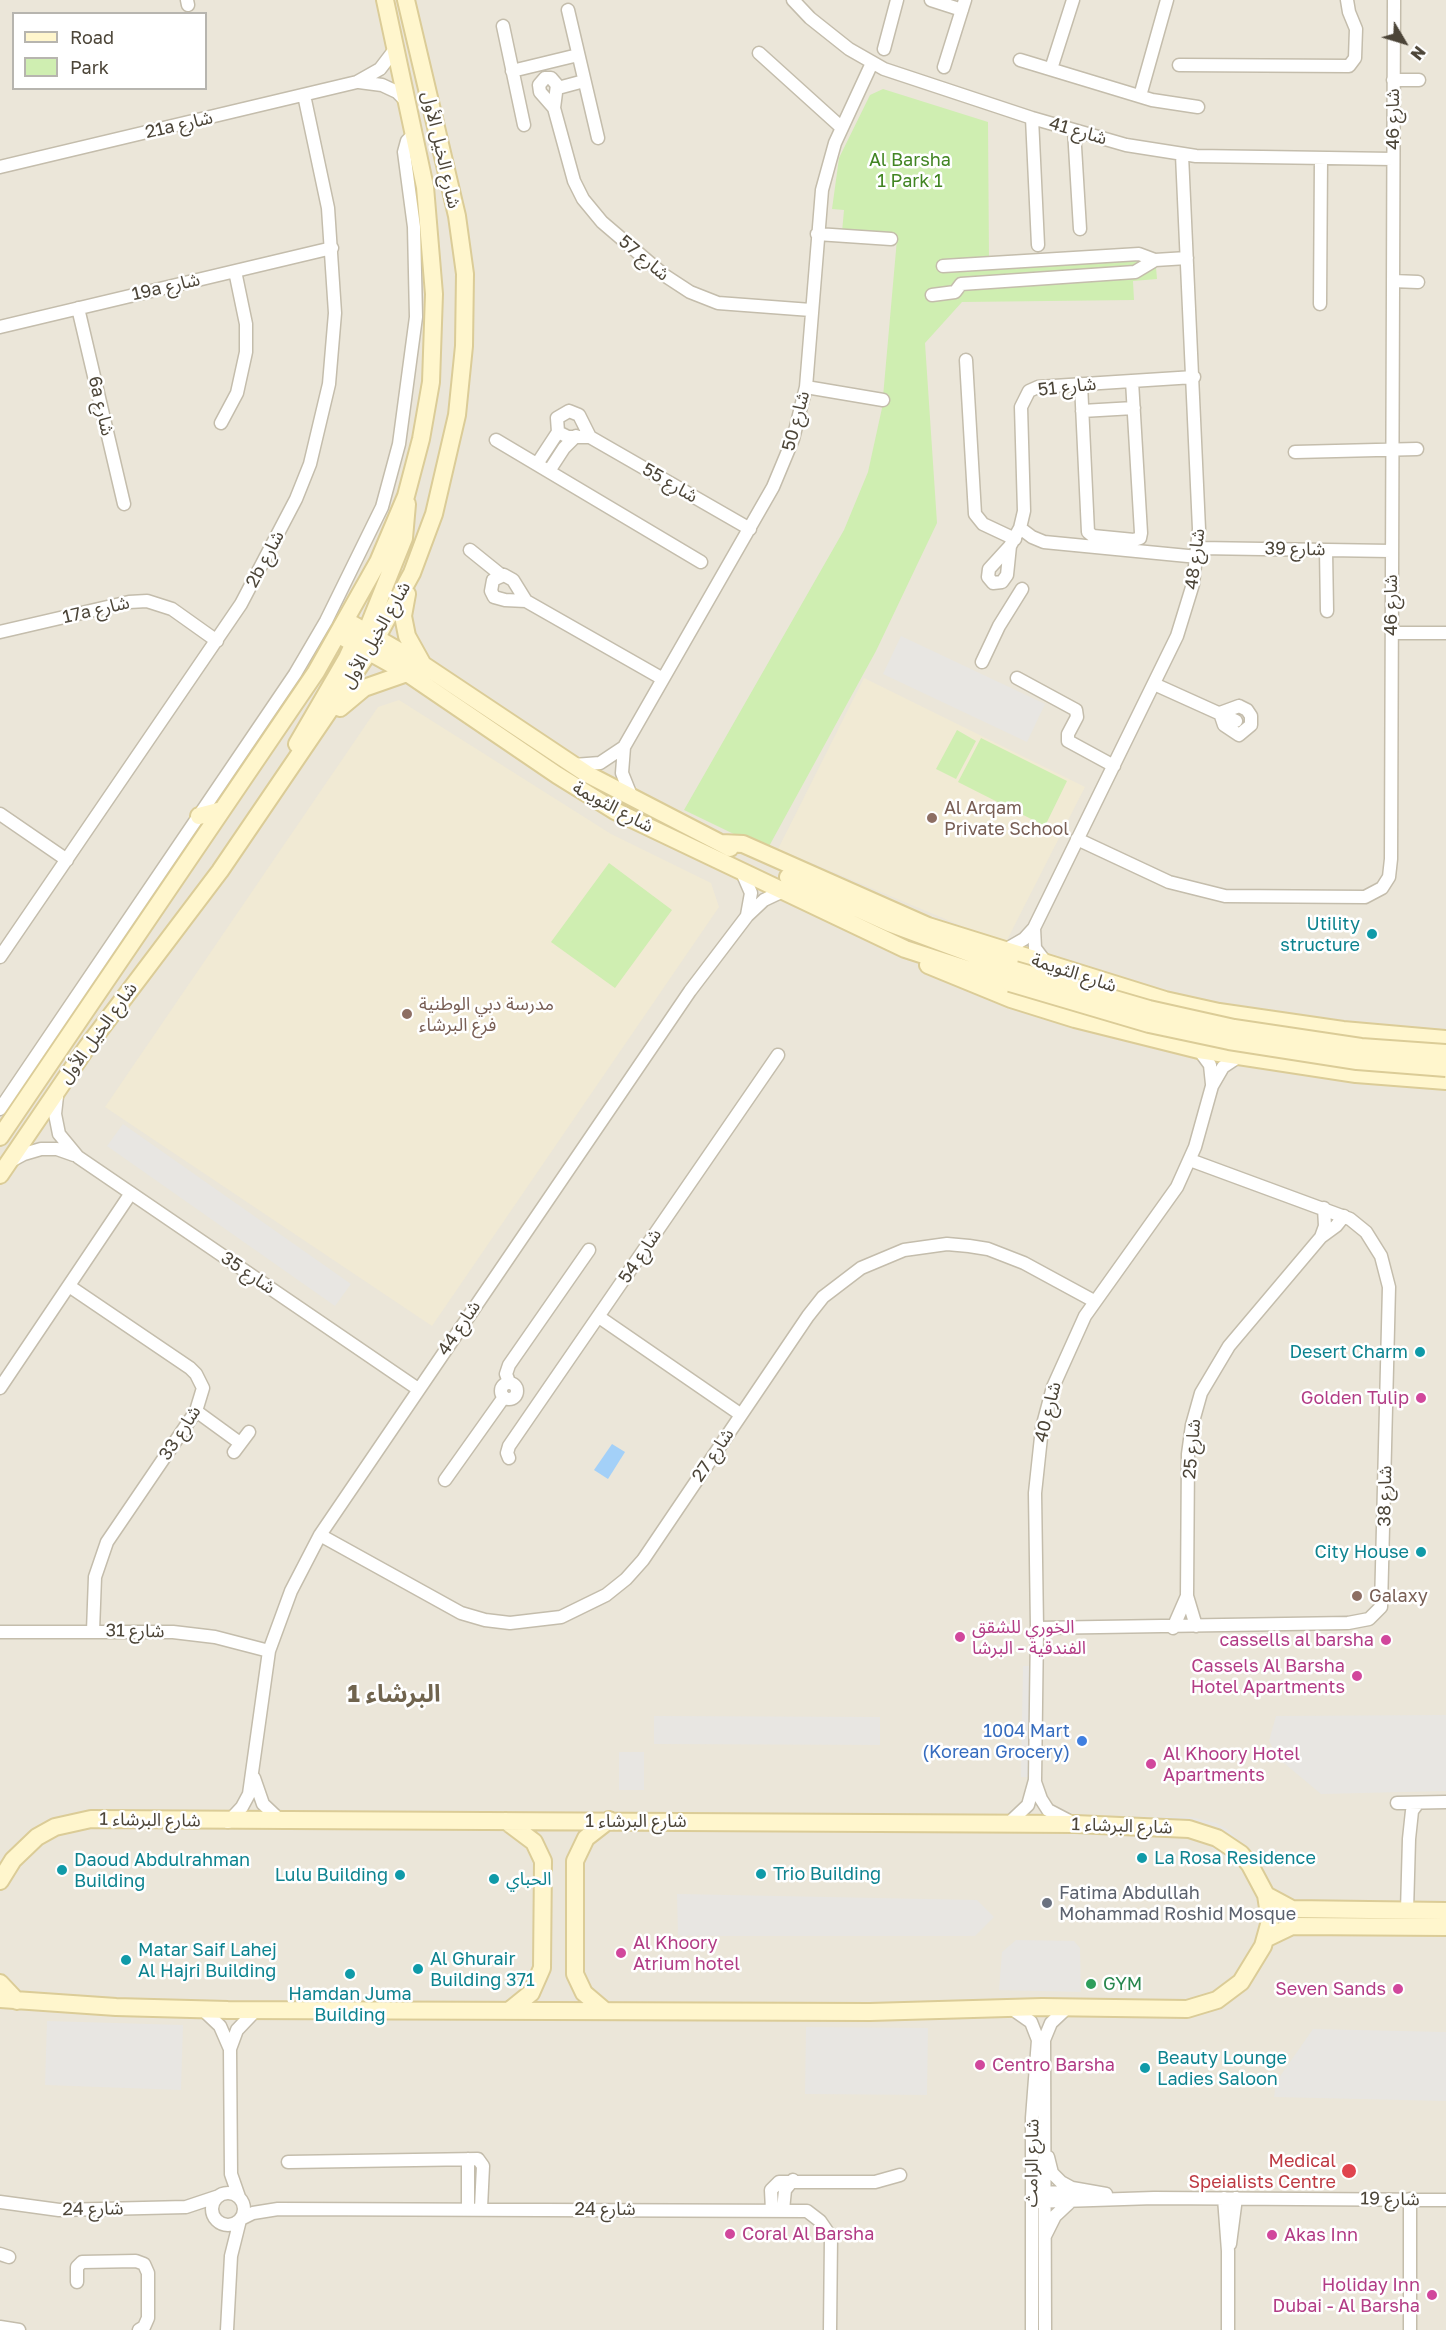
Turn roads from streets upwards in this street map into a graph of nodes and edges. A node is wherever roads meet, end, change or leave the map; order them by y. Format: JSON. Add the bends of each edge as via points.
{"nodes":[{"id":1,"x":385,"y":0,"type":"edge"},
{"id":2,"x":406,"y":0,"type":"edge"},
{"id":3,"x":793,"y":0,"type":"edge"},
{"id":4,"x":897,"y":0,"type":"edge"},
{"id":5,"x":931,"y":0,"type":"edge"},
{"id":6,"x":1073,"y":0,"type":"edge"},
{"id":7,"x":1167,"y":0,"type":"edge"},
{"id":8,"x":1347,"y":0,"type":"edge"},
{"id":9,"x":1394,"y":0,"type":"edge"},
{"id":10,"x":964,"y":5,"type":"edge"},
{"id":11,"x":568,"y":10,"type":"dead end"},
{"id":12,"x":502,"y":26,"type":"dead end"},
{"id":13,"x":396,"y":48,"type":"junction"},
{"id":14,"x":884,"y":49,"type":"dead end"},
{"id":15,"x":759,"y":53,"type":"dead end"},
{"id":16,"x":578,"y":55,"type":"junction"},
{"id":17,"x":1020,"y":60,"type":"dead end"},
{"id":18,"x":872,"y":63,"type":"junction"},
{"id":19,"x":1179,"y":65,"type":"dead end"},
{"id":20,"x":944,"y":67,"type":"dead end"},
{"id":21,"x":1051,"y":69,"type":"junction"},
{"id":22,"x":512,"y":70,"type":"junction"},
{"id":23,"x":1393,"y":80,"type":"junction"},
{"id":24,"x":1419,"y":80,"type":"dead end"},
{"id":25,"x":584,"y":81,"type":"junction"},
{"id":26,"x":357,"y":82,"type":"junction"},
{"id":27,"x":558,"y":88,"type":"junction"},
{"id":28,"x":540,"y":92,"type":"junction"},
{"id":29,"x":304,"y":95,"type":"junction"},
{"id":30,"x":1140,"y":96,"type":"junction"},
{"id":31,"x":518,"y":98,"type":"junction"},
{"id":32,"x":409,"y":104,"type":"junction"},
{"id":33,"x":1198,"y":107,"type":"dead end"},
{"id":34,"x":554,"y":108,"type":"junction"},
{"id":35,"x":1032,"y":118,"type":"junction"},
{"id":36,"x":524,"y":125,"type":"dead end"},
{"id":37,"x":842,"y":128,"type":"junction"},
{"id":38,"x":1074,"y":130,"type":"junction"},
{"id":39,"x":415,"y":133,"type":"junction"},
{"id":40,"x":597,"y":138,"type":"dead end"},
{"id":41,"x":1182,"y":155,"type":"junction"},
{"id":42,"x":1321,"y":158,"type":"junction"},
{"id":43,"x":1393,"y":159,"type":"junction"},
{"id":44,"x":0,"y":167,"type":"edge"},
{"id":45,"x":1080,"y":229,"type":"dead end"},
{"id":46,"x":818,"y":234,"type":"junction"},
{"id":47,"x":891,"y":239,"type":"dead end"},
{"id":48,"x":1038,"y":245,"type":"dead end"},
{"id":49,"x":332,"y":248,"type":"junction"},
{"id":50,"x":1187,"y":258,"type":"junction"},
{"id":51,"x":1155,"y":260,"type":"junction"},
{"id":52,"x":990,"y":263,"type":"junction"},
{"id":53,"x":1107,"y":266,"type":"junction"},
{"id":54,"x":1070,"y":268,"type":"junction"},
{"id":55,"x":1033,"y":270,"type":"junction"},
{"id":56,"x":235,"y":271,"type":"junction"},
{"id":57,"x":992,"y":281,"type":"junction"},
{"id":58,"x":1393,"y":281,"type":"junction"},
{"id":59,"x":1418,"y":282,"type":"dead end"},
{"id":60,"x":961,"y":284,"type":"junction"},
{"id":61,"x":932,"y":295,"type":"dead end"},
{"id":62,"x":1320,"y":304,"type":"dead end"},
{"id":63,"x":78,"y":308,"type":"junction"},
{"id":64,"x":811,"y":310,"type":"junction"},
{"id":65,"x":0,"y":327,"type":"edge"},
{"id":66,"x":966,"y":360,"type":"dead end"},
{"id":67,"x":1194,"y":377,"type":"junction"},
{"id":68,"x":1132,"y":381,"type":"junction"},
{"id":69,"x":1081,"y":384,"type":"junction"},
{"id":70,"x":806,"y":387,"type":"junction"},
{"id":71,"x":883,"y":400,"type":"dead end"},
{"id":72,"x":1134,"y":408,"type":"junction"},
{"id":73,"x":1082,"y":411,"type":"junction"},
{"id":74,"x":221,"y":423,"type":"dead end"},
{"id":75,"x":558,"y":432,"type":"junction"},
{"id":76,"x":576,"y":436,"type":"junction"},
{"id":77,"x":590,"y":437,"type":"junction"},
{"id":78,"x":496,"y":440,"type":"dead end"},
{"id":79,"x":1416,"y":449,"type":"dead end"},
{"id":80,"x":1392,"y":450,"type":"junction"},
{"id":81,"x":1295,"y":452,"type":"dead end"},
{"id":82,"x":537,"y":464,"type":"junction"},
{"id":83,"x":549,"y":471,"type":"junction"},
{"id":84,"x":406,"y":496,"type":"junction"},
{"id":85,"x":124,"y":504,"type":"dead end"},
{"id":86,"x":750,"y":529,"type":"junction"},
{"id":87,"x":1015,"y":538,"type":"junction"},
{"id":88,"x":470,"y":550,"type":"dead end"},
{"id":89,"x":1326,"y":550,"type":"junction"},
{"id":90,"x":1391,"y":550,"type":"junction"},
{"id":91,"x":1199,"y":553,"type":"junction"},
{"id":92,"x":701,"y":562,"type":"dead end"},
{"id":93,"x":412,"y":573,"type":"junction"},
{"id":94,"x":501,"y":574,"type":"junction"},
{"id":95,"x":999,"y":583,"type":"junction"},
{"id":96,"x":526,"y":601,"type":"junction"},
{"id":97,"x":1327,"y":611,"type":"dead end"},
{"id":98,"x":0,"y":632,"type":"edge"},
{"id":99,"x":346,"y":633,"type":"junction"},
{"id":100,"x":1392,"y":633,"type":"junction"},
{"id":101,"x":1446,"y":633,"type":"edge"},
{"id":102,"x":370,"y":640,"type":"junction"},
{"id":103,"x":217,"y":641,"type":"junction"},
{"id":104,"x":982,"y":662,"type":"dead end"},
{"id":105,"x":424,"y":666,"type":"junction"},
{"id":106,"x":407,"y":674,"type":"junction"},
{"id":107,"x":1017,"y":678,"type":"dead end"},
{"id":108,"x":663,"y":679,"type":"junction"},
{"id":109,"x":1154,"y":684,"type":"junction"},
{"id":110,"x":1236,"y":721,"type":"dead end"},
{"id":111,"x":308,"y":744,"type":"junction"},
{"id":112,"x":624,"y":747,"type":"junction"},
{"id":113,"x":572,"y":765,"type":"junction"},
{"id":114,"x":1114,"y":766,"type":"junction"},
{"id":115,"x":289,"y":774,"type":"junction"},
{"id":116,"x":633,"y":798,"type":"junction"},
{"id":117,"x":222,"y":810,"type":"junction"},
{"id":118,"x":0,"y":814,"type":"edge"},
{"id":119,"x":198,"y":816,"type":"junction"},
{"id":120,"x":1077,"y":839,"type":"junction"},
{"id":121,"x":721,"y":843,"type":"junction"},
{"id":122,"x":67,"y":860,"type":"junction"},
{"id":123,"x":741,"y":870,"type":"junction"},
{"id":124,"x":783,"y":891,"type":"junction"},
{"id":125,"x":747,"y":916,"type":"junction"},
{"id":126,"x":1034,"y":927,"type":"junction"},
{"id":127,"x":905,"y":949,"type":"junction"},
{"id":128,"x":1005,"y":950,"type":"junction"},
{"id":129,"x":0,"y":957,"type":"edge"},
{"id":130,"x":1047,"y":964,"type":"junction"},
{"id":131,"x":1013,"y":977,"type":"junction"},
{"id":132,"x":1359,"y":1032,"type":"junction"},
{"id":133,"x":1395,"y":1036,"type":"junction"},
{"id":134,"x":1446,"y":1039,"type":"edge"},
{"id":135,"x":1199,"y":1050,"type":"junction"},
{"id":136,"x":1446,"y":1053,"type":"edge"},
{"id":137,"x":778,"y":1055,"type":"dead end"},
{"id":138,"x":1238,"y":1057,"type":"junction"},
{"id":139,"x":1446,"y":1068,"type":"edge"},
{"id":140,"x":1356,"y":1074,"type":"junction"},
{"id":141,"x":1394,"y":1077,"type":"junction"},
{"id":142,"x":1446,"y":1081,"type":"edge"},
{"id":143,"x":1212,"y":1086,"type":"junction"},
{"id":144,"x":58,"y":1089,"type":"junction"},
{"id":145,"x":0,"y":1109,"type":"edge"},
{"id":146,"x":0,"y":1137,"type":"edge"},
{"id":147,"x":78,"y":1157,"type":"junction"},
{"id":148,"x":1190,"y":1160,"type":"junction"},
{"id":149,"x":4,"y":1169,"type":"edge"},
{"id":150,"x":131,"y":1193,"type":"junction"},
{"id":151,"x":1324,"y":1208,"type":"junction"},
{"id":152,"x":1344,"y":1216,"type":"junction"},
{"id":153,"x":1321,"y":1237,"type":"junction"},
{"id":154,"x":589,"y":1250,"type":"dead end"},
{"id":155,"x":69,"y":1286,"type":"junction"},
{"id":156,"x":1094,"y":1301,"type":"junction"},
{"id":157,"x":599,"y":1317,"type":"junction"},
{"id":158,"x":0,"y":1388,"type":"edge"},
{"id":159,"x":418,"y":1389,"type":"junction"},
{"id":160,"x":512,"y":1396,"type":"junction"},
{"id":161,"x":535,"y":1409,"type":"junction"},
{"id":162,"x":196,"y":1411,"type":"junction"},
{"id":163,"x":740,"y":1414,"type":"junction"},
{"id":164,"x":249,"y":1432,"type":"dead end"},
{"id":165,"x":509,"y":1458,"type":"dead end"},
{"id":166,"x":445,"y":1480,"type":"dead end"},
{"id":167,"x":320,"y":1535,"type":"junction"},
{"id":168,"x":1187,"y":1596,"type":"junction"},
{"id":169,"x":1196,"y":1626,"type":"junction"},
{"id":170,"x":1037,"y":1628,"type":"junction"},
{"id":171,"x":1173,"y":1628,"type":"junction"},
{"id":172,"x":93,"y":1631,"type":"junction"},
{"id":173,"x":0,"y":1632,"type":"edge"},
{"id":174,"x":269,"y":1651,"type":"junction"},
{"id":175,"x":253,"y":1776,"type":"junction"},
{"id":176,"x":1035,"y":1780,"type":"junction"},
{"id":177,"x":1446,"y":1802,"type":"edge"},
{"id":178,"x":1418,"y":1803,"type":"junction"},
{"id":179,"x":609,"y":1820,"type":"junction"},
{"id":180,"x":281,"y":1821,"type":"junction"},
{"id":181,"x":506,"y":1821,"type":"junction"},
{"id":182,"x":228,"y":1822,"type":"junction"},
{"id":183,"x":1009,"y":1823,"type":"junction"},
{"id":184,"x":1075,"y":1824,"type":"junction"},
{"id":185,"x":1408,"y":1839,"type":"junction"},
{"id":186,"x":0,"y":1881,"type":"edge"},
{"id":187,"x":1266,"y":1895,"type":"junction"},
{"id":188,"x":1407,"y":1911,"type":"junction"},
{"id":189,"x":1446,"y":1911,"type":"edge"},
{"id":190,"x":1446,"y":1927,"type":"edge"},
{"id":191,"x":1267,"y":1938,"type":"junction"},
{"id":192,"x":0,"y":1983,"type":"edge"},
{"id":193,"x":0,"y":2000,"type":"edge"},
{"id":194,"x":17,"y":2001,"type":"junction"},
{"id":195,"x":1068,"y":2007,"type":"junction"},
{"id":196,"x":1011,"y":2008,"type":"junction"},
{"id":197,"x":203,"y":2010,"type":"junction"},
{"id":198,"x":256,"y":2010,"type":"junction"},
{"id":199,"x":510,"y":2010,"type":"junction"},
{"id":200,"x":604,"y":2010,"type":"junction"},
{"id":201,"x":230,"y":2049,"type":"junction"},
{"id":202,"x":1043,"y":2124,"type":"junction"},
{"id":203,"x":468,"y":2159,"type":"junction"},
{"id":204,"x":288,"y":2162,"type":"dead end"},
{"id":205,"x":230,"y":2163,"type":"junction"},
{"id":206,"x":900,"y":2175,"type":"dead end"},
{"id":207,"x":1106,"y":2194,"type":"junction"},
{"id":208,"x":220,"y":2196,"type":"junction"},
{"id":209,"x":1037,"y":2197,"type":"junction"},
{"id":210,"x":240,"y":2198,"type":"junction"},
{"id":211,"x":1154,"y":2198,"type":"junction"},
{"id":212,"x":1230,"y":2198,"type":"junction"},
{"id":213,"x":1410,"y":2199,"type":"junction"},
{"id":214,"x":1446,"y":2200,"type":"edge"},
{"id":215,"x":1071,"y":2201,"type":"junction"},
{"id":216,"x":0,"y":2202,"type":"edge"},
{"id":217,"x":186,"y":2207,"type":"junction"},
{"id":218,"x":468,"y":2208,"type":"junction"},
{"id":219,"x":481,"y":2208,"type":"junction"},
{"id":220,"x":273,"y":2209,"type":"junction"},
{"id":221,"x":778,"y":2210,"type":"junction"},
{"id":222,"x":241,"y":2220,"type":"junction"},
{"id":223,"x":220,"y":2222,"type":"junction"},
{"id":224,"x":1043,"y":2240,"type":"junction"},
{"id":225,"x":231,"y":2256,"type":"junction"},
{"id":226,"x":77,"y":2283,"type":"dead end"},
{"id":227,"x":0,"y":2327,"type":"edge"},
{"id":228,"x":19,"y":2330,"type":"edge"},
{"id":229,"x":138,"y":2330,"type":"edge"},
{"id":230,"x":227,"y":2330,"type":"edge"},
{"id":231,"x":830,"y":2330,"type":"edge"},
{"id":232,"x":1032,"y":2330,"type":"edge"},
{"id":233,"x":1045,"y":2330,"type":"edge"},
{"id":234,"x":1228,"y":2330,"type":"edge"},
{"id":235,"x":1410,"y":2330,"type":"edge"}],
"edges":[{"from":1,"to":13,"type":"street","name":"شارع الخيل الأول"},
{"from":2,"to":93,"type":"street","name":"شارع الخيل الأول","via":[[457,216],[465,296],[461,381],[450,448],[434,514]]},
{"from":3,"to":18,"type":"street","name":"شارع 41","via":[[824,30]]},
{"from":4,"to":14,"type":"street"},
{"from":5,"to":10,"type":"street"},
{"from":6,"to":21,"type":"street"},
{"from":7,"to":30,"type":"street"},
{"from":8,"to":19,"type":"street","via":[[1356,29],[1355,60],[1349,66]]},
{"from":9,"to":23,"type":"street","name":"شارع 46"},
{"from":10,"to":20,"type":"street"},
{"from":11,"to":16,"type":"street"},
{"from":12,"to":22,"type":"street"},
{"from":13,"to":26,"type":"street","name":"21a شارع","via":[[380,69]]},
{"from":13,"to":32,"type":"street","name":"شارع الخيل الأول"},
{"from":15,"to":37,"type":"street"},
{"from":16,"to":22,"type":"street"},
{"from":16,"to":25,"type":"street"},
{"from":17,"to":21,"type":"street"},
{"from":18,"to":35,"type":"street","name":"شارع 41"},
{"from":18,"to":37,"type":"street","name":"شارع 50"},
{"from":21,"to":30,"type":"street"},
{"from":22,"to":31,"type":"street"},
{"from":23,"to":24,"type":"street"},
{"from":23,"to":43,"type":"street","name":"شارع 46"},
{"from":25,"to":27,"type":"street"},
{"from":25,"to":40,"type":"street"},
{"from":26,"to":29,"type":"street","name":"21a شارع"},
{"from":26,"to":32,"type":"street","name":"21a شارع","via":[[390,88]]},
{"from":27,"to":28,"type":"street","via":[[554,80],[545,78],[539,85]]},
{"from":27,"to":34,"type":"street"},
{"from":28,"to":31,"type":"street"},
{"from":28,"to":34,"type":"street"},
{"from":29,"to":44,"type":"street","name":"21a شارع"},
{"from":29,"to":49,"type":"street","name":"2b شارع","via":[[325,190]]},
{"from":30,"to":33,"type":"street"},
{"from":31,"to":36,"type":"street"},
{"from":32,"to":39,"type":"street","name":"شارع الخيل الأول"},
{"from":34,"to":64,"type":"street","name":"شارع 57","via":[[574,181],[583,199],[602,222],[664,275],[690,292],[718,303]]},
{"from":35,"to":38,"type":"street","name":"شارع 41"},
{"from":35,"to":48,"type":"street"},
{"from":37,"to":46,"type":"street","name":"شارع 50","via":[[826,174]]},
{"from":38,"to":41,"type":"street","name":"شارع 41"},
{"from":38,"to":45,"type":"street"},
{"from":39,"to":84,"type":"street","name":"شارع الخيل الأول","via":[[428,214],[435,324],[427,411]]},
{"from":39,"to":119,"type":"street","via":[[404,152],[414,227],[416,317],[403,422],[388,486],[317,639]]},
{"from":41,"to":42,"type":"street","name":"شارع 41"},
{"from":41,"to":50,"type":"street","name":"شارع 48"},
{"from":42,"to":43,"type":"street","name":"شارع 41"},
{"from":42,"to":62,"type":"street"},
{"from":43,"to":58,"type":"street","name":"شارع 46"},
{"from":46,"to":47,"type":"street"},
{"from":46,"to":64,"type":"street","name":"شارع 50"},
{"from":49,"to":56,"type":"street","name":"19a شارع"},
{"from":49,"to":103,"type":"street","name":"2b شارع","via":[[334,337],[316,446],[304,482],[271,548]]},
{"from":50,"to":51,"type":"street"},
{"from":50,"to":67,"type":"street","name":"شارع 48"},
{"from":51,"to":53,"type":"street","via":[[1139,254]]},
{"from":51,"to":53,"type":"street","via":[[1142,270]]},
{"from":52,"to":55,"type":"street"},
{"from":52,"to":57,"type":"street"},
{"from":52,"to":60,"type":"street","via":[[947,266]]},
{"from":53,"to":54,"type":"street"},
{"from":53,"to":54,"type":"street"},
{"from":54,"to":55,"type":"street"},
{"from":54,"to":55,"type":"street"},
{"from":55,"to":57,"type":"street"},
{"from":56,"to":63,"type":"street","name":"19a شارع"},
{"from":56,"to":74,"type":"street","via":[[246,324],[246,352],[237,393]]},
{"from":57,"to":60,"type":"street"},
{"from":58,"to":59,"type":"street"},
{"from":58,"to":80,"type":"street","name":"شارع 46"},
{"from":60,"to":61,"type":"street","via":[[955,292]]},
{"from":63,"to":65,"type":"street","name":"19a شارع"},
{"from":63,"to":85,"type":"street","name":"6a شارع"},
{"from":64,"to":70,"type":"street","name":"شارع 50"},
{"from":66,"to":87,"type":"street","name":"شارع 39","via":[[975,514],[983,524]]},
{"from":67,"to":68,"type":"street","name":"شارع 51"},
{"from":67,"to":91,"type":"street","name":"شارع 48"},
{"from":68,"to":69,"type":"street","name":"شارع 51"},
{"from":68,"to":72,"type":"street"},
{"from":69,"to":73,"type":"street"},
{"from":69,"to":87,"type":"street","name":"شارع 51","via":[[1038,387],[1023,398],[1020,407],[1025,502]]},
{"from":70,"to":71,"type":"street"},
{"from":70,"to":86,"type":"street","name":"شارع 50","via":[[788,456]]},
{"from":72,"to":73,"type":"street"},
{"from":72,"to":73,"type":"street","via":[[1141,533],[1134,540],[1093,536],[1088,532]]},
{"from":75,"to":76,"type":"street"},
{"from":75,"to":77,"type":"street","via":[[557,418],[569,411],[579,415]]},
{"from":75,"to":82,"type":"street"},
{"from":76,"to":77,"type":"street"},
{"from":76,"to":83,"type":"street"},
{"from":77,"to":86,"type":"street","name":"شارع 55"},
{"from":78,"to":82,"type":"street"},
{"from":79,"to":80,"type":"street"},
{"from":80,"to":81,"type":"street"},
{"from":80,"to":90,"type":"street","name":"شارع 46"},
{"from":82,"to":83,"type":"street"},
{"from":83,"to":92,"type":"street"},
{"from":84,"to":99,"type":"street","name":"شارع الخيل الأول"},
{"from":84,"to":102,"type":"street","via":[[404,538]]},
{"from":86,"to":108,"type":"street","name":"شارع 50"},
{"from":87,"to":91,"type":"street","name":"شارع 39"},
{"from":87,"to":95,"type":"street","via":[[1007,575]]},
{"from":87,"to":95,"type":"street","via":[[988,571],[989,579]]},
{"from":88,"to":94,"type":"street"},
{"from":89,"to":90,"type":"street","name":"شارع 39"},
{"from":89,"to":91,"type":"street","name":"شارع 39"},
{"from":89,"to":97,"type":"street"},
{"from":90,"to":100,"type":"street","name":"شارع 46"},
{"from":91,"to":109,"type":"street","name":"شارع 48","via":[[1182,623]]},
{"from":93,"to":102,"type":"street","name":"شارع الخيل الأول"},
{"from":93,"to":105,"type":"street","via":[[404,625]]},
{"from":94,"to":96,"type":"street","via":[[511,577]]},
{"from":94,"to":96,"type":"street","via":[[491,584],[494,597]]},
{"from":95,"to":104,"type":"street","via":[[1019,594]]},
{"from":96,"to":108,"type":"street"},
{"from":98,"to":103,"type":"street","name":"17a شارع","via":[[147,601],[172,609]]},
{"from":99,"to":102,"type":"street","name":"شارع الثويمة"},
{"from":99,"to":102,"type":"street","name":"شارع الثويمة"},
{"from":99,"to":115,"type":"street","via":[[347,658],[301,735]]},
{"from":99,"to":117,"type":"street","name":"شارع الخيل الأول"},
{"from":100,"to":101,"type":"street"},
{"from":100,"to":120,"type":"street","name":"شارع 46","via":[[1391,865],[1389,878],[1377,892],[1359,898],[1239,898],[1211,894],[1162,879]]},
{"from":102,"to":105,"type":"street","name":"شارع الثويمة"},
{"from":102,"to":106,"type":"street","name":"شارع الثويمة"},
{"from":102,"to":111,"type":"street","name":"شارع الخيل الأول"},
{"from":103,"to":122,"type":"street","name":"2b شارع"},
{"from":105,"to":113,"type":"street","name":"شارع الثويمة"},
{"from":106,"to":111,"type":"street","via":[[357,692]]},
{"from":106,"to":123,"type":"street","name":"شارع الثويمة","via":[[595,800]]},
{"from":107,"to":114,"type":"street","via":[[1074,708],[1077,717],[1068,741]]},
{"from":108,"to":112,"type":"street","name":"شارع 50"},
{"from":109,"to":110,"type":"street"},
{"from":109,"to":114,"type":"street","name":"شارع 48"},
{"from":111,"to":115,"type":"street","name":"شارع الخيل الأول"},
{"from":112,"to":113,"type":"street","name":"شارع 50","via":[[600,763]]},
{"from":112,"to":116,"type":"street","name":"شارع 50","via":[[622,773]]},
{"from":113,"to":116,"type":"street","name":"شارع الثويمة"},
{"from":114,"to":120,"type":"street","name":"شارع 48"},
{"from":115,"to":144,"type":"street","name":"شارع الخيل الأول"},
{"from":116,"to":121,"type":"street","name":"شارع الثويمة"},
{"from":117,"to":119,"type":"street"},
{"from":117,"to":146,"type":"street","name":"شارع الخيل الأول"},
{"from":118,"to":122,"type":"street"},
{"from":119,"to":145,"type":"street"},
{"from":120,"to":126,"type":"street","name":"شارع 48"},
{"from":121,"to":128,"type":"street","name":"شارع الثويمة","via":[[743,844],[905,917]]},
{"from":121,"to":131,"type":"street","name":"شارع الثويمة","via":[[874,917]]},
{"from":122,"to":129,"type":"street","name":"2b شارع"},
{"from":123,"to":124,"type":"street","name":"شارع الثويمة"},
{"from":123,"to":125,"type":"street","via":[[751,893]]},
{"from":124,"to":125,"type":"street","name":"شارع 44","via":[[764,900]]},
{"from":124,"to":127,"type":"street","name":"شارع الثويمة"},
{"from":125,"to":159,"type":"street","name":"شارع 44","via":[[636,1069]]},
{"from":126,"to":128,"type":"street","name":"شارع 48","via":[[1024,939]]},
{"from":126,"to":130,"type":"street","via":[[1035,948]]},
{"from":127,"to":131,"type":"street","name":"شارع الثويمة"},
{"from":127,"to":135,"type":"street","name":"شارع الثويمة","via":[[926,964],[1011,999]]},
{"from":128,"to":130,"type":"street","name":"شارع الثويمة"},
{"from":130,"to":132,"type":"street","name":"شارع الثويمة","via":[[1176,1003]]},
{"from":131,"to":136,"type":"street","bridge":true,"via":[[1234,1028],[1361,1047]]},
{"from":131,"to":139,"type":"street","bridge":true,"via":[[1126,1018],[1229,1041],[1357,1061]]},
{"from":132,"to":133,"type":"street","name":"شارع الثويمة"},
{"from":132,"to":140,"type":"street","via":[[1370,1045],[1371,1055]]},
{"from":133,"to":134,"type":"street","name":"شارع الثويمة"},
{"from":133,"to":141,"type":"street","via":[[1385,1045],[1381,1056]]},
{"from":135,"to":138,"type":"street","name":"شارع الثويمة"},
{"from":135,"to":143,"type":"street","via":[[1210,1065]]},
{"from":137,"to":157,"type":"street","name":"شارع 54"},
{"from":138,"to":140,"type":"street","name":"شارع الثويمة"},
{"from":138,"to":143,"type":"street","name":"شارع 40","via":[[1221,1069]]},
{"from":140,"to":141,"type":"street","name":"شارع الثويمة"},
{"from":141,"to":142,"type":"street","name":"شارع الثويمة"},
{"from":143,"to":148,"type":"street","name":"شارع 40"},
{"from":144,"to":147,"type":"street","name":"شارع 35","via":[[56,1124],[64,1143]]},
{"from":144,"to":149,"type":"street","name":"شارع الخيل الأول"},
{"from":147,"to":149,"type":"street","name":"شارع 35","via":[[57,1149],[41,1149],[24,1154]]},
{"from":147,"to":150,"type":"street","name":"شارع 35"},
{"from":148,"to":151,"type":"street","name":"شارع 38"},
{"from":148,"to":156,"type":"street","name":"شارع 40","via":[[1169,1200]]},
{"from":150,"to":155,"type":"street"},
{"from":150,"to":159,"type":"street","name":"شارع 35"},
{"from":151,"to":152,"type":"street","name":"شارع 38"},
{"from":151,"to":153,"type":"street"},
{"from":152,"to":153,"type":"street","name":"شارع 25"},
{"from":152,"to":169,"type":"street","name":"شارع 38","via":[[1371,1238],[1382,1256],[1388,1280],[1381,1607],[1369,1619],[1352,1623]]},
{"from":153,"to":168,"type":"street","name":"شارع 25","via":[[1229,1346],[1201,1393],[1188,1454]]},
{"from":154,"to":160,"type":"street","via":[[507,1368],[508,1383],[516,1385]]},
{"from":155,"to":158,"type":"street"},
{"from":155,"to":162,"type":"street","name":"شارع 33","via":[[196,1374],[202,1388]]},
{"from":156,"to":163,"type":"street","name":"شارع 27","via":[[1024,1263],[988,1249],[947,1244],[893,1254],[861,1268],[823,1298]]},
{"from":156,"to":170,"type":"street","name":"شارع 40","via":[[1060,1366],[1042,1428],[1035,1493]]},
{"from":157,"to":161,"type":"street","name":"شارع 54"},
{"from":157,"to":163,"type":"street"},
{"from":159,"to":167,"type":"street","name":"شارع 44"},
{"from":160,"to":161,"type":"street"},
{"from":160,"to":166,"type":"street"},
{"from":161,"to":165,"type":"street","name":"شارع 54","via":[[507,1448]]},
{"from":162,"to":164,"type":"street","via":[[237,1448]]},
{"from":162,"to":172,"type":"street","name":"شارع 33","via":[[107,1542],[95,1577]]},
{"from":163,"to":167,"type":"street","name":"شارع 27","via":[[643,1560],[599,1599],[561,1617],[510,1623],[461,1613]]},
{"from":167,"to":174,"type":"street","name":"شارع 44","via":[[291,1591]]},
{"from":168,"to":169,"type":"street","name":"شارع 25"},
{"from":168,"to":171,"type":"street","name":"شارع 25"},
{"from":169,"to":171,"type":"street","name":"شارع 38"},
{"from":170,"to":171,"type":"street","name":"شارع 38"},
{"from":170,"to":176,"type":"street","name":"شارع 40"},
{"from":172,"to":173,"type":"street","name":"شارع 31"},
{"from":172,"to":174,"type":"street","name":"شارع 31","via":[[187,1633]]},
{"from":174,"to":175,"type":"street","name":"شارع 44"},
{"from":175,"to":180,"type":"street","name":"شارع 44","via":[[263,1804]]},
{"from":175,"to":182,"type":"street","name":"شارع 44","via":[[245,1803]]},
{"from":176,"to":183,"type":"street","name":"شارع 40","via":[[1028,1805]]},
{"from":176,"to":184,"type":"street","name":"شارع 40","via":[[1048,1809]]},
{"from":177,"to":178,"type":"street"},
{"from":178,"to":185,"type":"street","via":[[1412,1811]]},
{"from":178,"to":185,"type":"street","via":[[1397,1803]]},
{"from":179,"to":181,"type":"street","name":"شارع البرشاء 1"},
{"from":179,"to":183,"type":"street","name":"شارع البرشاء 1"},
{"from":179,"to":200,"type":"street","via":[[586,1838],[575,1861],[575,1974],[584,1993]]},
{"from":180,"to":181,"type":"street","name":"شارع البرشاء 1"},
{"from":180,"to":182,"type":"street","name":"شارع البرشاء 1"},
{"from":181,"to":199,"type":"street","via":[[534,1842],[543,1861],[542,1968],[531,1993]]},
{"from":182,"to":186,"type":"street","name":"شارع البرشاء 1","via":[[102,1819],[68,1824],[45,1832],[28,1844]]},
{"from":183,"to":184,"type":"street","name":"شارع البرشاء 1"},
{"from":184,"to":187,"type":"street","name":"شارع البرشاء 1","via":[[1203,1832],[1241,1854]]},
{"from":185,"to":188,"type":"street"},
{"from":187,"to":188,"type":"street","via":[[1292,1909]]},
{"from":187,"to":191,"type":"street","name":"شارع البرشاء 1","via":[[1270,1921]]},
{"from":188,"to":189,"type":"street"},
{"from":190,"to":191,"type":"street","via":[[1292,1926]]},
{"from":191,"to":195,"type":"street","name":"شارع البرشاء 1","via":[[1241,1982],[1208,2004],[1177,2009]]},
{"from":192,"to":194,"type":"street"},
{"from":193,"to":194,"type":"street","name":"شارع البرشاء 1"},
{"from":194,"to":197,"type":"street","name":"شارع البرشاء 1"},
{"from":195,"to":196,"type":"street","name":"شارع البرشاء 1"},
{"from":195,"to":202,"type":"street","name":"شارع الرامث","via":[[1053,2020],[1045,2036]]},
{"from":196,"to":200,"type":"street","name":"شارع البرشاء 1","via":[[870,2012]]},
{"from":196,"to":209,"type":"street","name":"شارع الرامث","via":[[1031,2022],[1037,2037],[1032,2118]]},
{"from":197,"to":198,"type":"street","name":"شارع البرشاء 1"},
{"from":197,"to":201,"type":"street","via":[[220,2026]]},
{"from":198,"to":199,"type":"street","name":"شارع البرشاء 1"},
{"from":198,"to":201,"type":"street","via":[[237,2030]]},
{"from":199,"to":200,"type":"street","name":"شارع البرشاء 1"},
{"from":201,"to":205,"type":"street"},
{"from":202,"to":207,"type":"street","via":[[1050,2168],[1056,2178],[1072,2188]]},
{"from":202,"to":209,"type":"street","name":"شارع الرامث"},
{"from":203,"to":204,"type":"street"},
{"from":203,"to":218,"type":"street"},
{"from":203,"to":219,"type":"street","via":[[478,2159],[483,2166]]},
{"from":205,"to":208,"type":"street"},
{"from":205,"to":210,"type":"street"},
{"from":206,"to":221,"type":"street","via":[[875,2182],[793,2180]]},
{"from":207,"to":209,"type":"street","name":"شارع 19"},
{"from":207,"to":211,"type":"street","name":"شارع 19"},
{"from":208,"to":210,"type":"street","via":[[228,2193]]},
{"from":208,"to":217,"type":"street","name":"شارع 24"},
{"from":208,"to":223,"type":"street","via":[[212,2210]]},
{"from":209,"to":215,"type":"street","name":"شارع 19"},
{"from":209,"to":224,"type":"street","name":"شارع الرامث"},
{"from":209,"to":232,"type":"street","name":"شارع الرامث"},
{"from":210,"to":220,"type":"street","name":"شارع 24"},
{"from":210,"to":222,"type":"street","via":[[244,2207]]},
{"from":211,"to":212,"type":"street","name":"شارع 19"},
{"from":211,"to":215,"type":"street","name":"شارع 19"},
{"from":212,"to":213,"type":"street","name":"شارع 19"},
{"from":212,"to":234,"type":"street"},
{"from":213,"to":214,"type":"street","name":"شارع 19"},
{"from":213,"to":235,"type":"street"},
{"from":215,"to":224,"type":"street","via":[[1055,2216]]},
{"from":216,"to":217,"type":"street","name":"شارع 24","via":[[59,2210]]},
{"from":217,"to":223,"type":"street","name":"شارع 24"},
{"from":218,"to":219,"type":"street","name":"شارع 24"},
{"from":218,"to":220,"type":"street","name":"شارع 24"},
{"from":219,"to":221,"type":"street","name":"شارع 24"},
{"from":220,"to":222,"type":"street","name":"شارع 24"},
{"from":221,"to":231,"type":"street","name":"شارع 24","via":[[807,2211],[831,2237]]},
{"from":222,"to":223,"type":"street","via":[[232,2225]]},
{"from":222,"to":225,"type":"street"},
{"from":223,"to":225,"type":"street"},
{"from":224,"to":233,"type":"street","name":"شارع الرامث"},
{"from":225,"to":230,"type":"street"},
{"from":226,"to":229,"type":"street","via":[[77,2267],[82,2262],[144,2264],[148,2272],[148,2318]]},
{"from":227,"to":228,"type":"street"}]}
